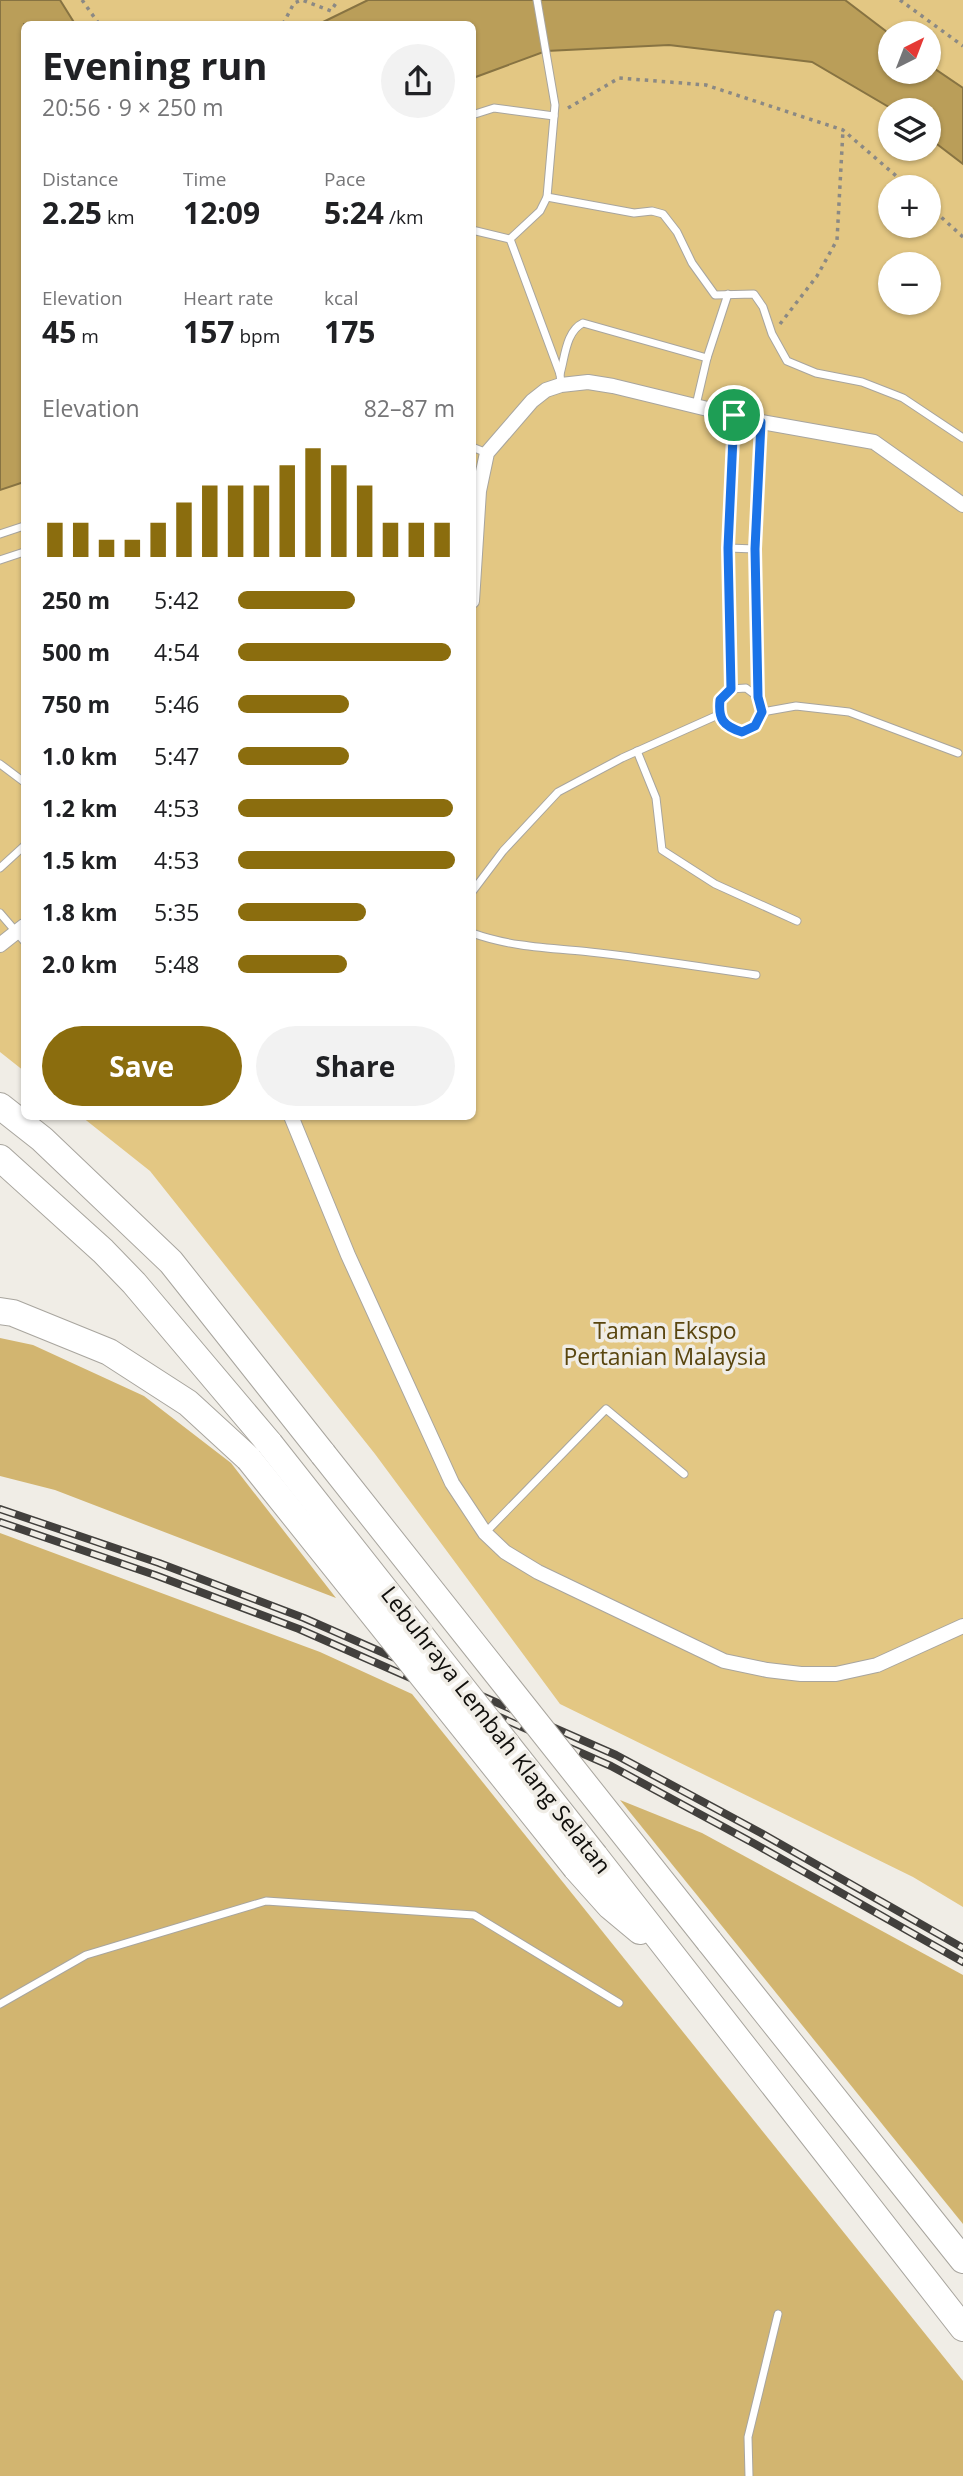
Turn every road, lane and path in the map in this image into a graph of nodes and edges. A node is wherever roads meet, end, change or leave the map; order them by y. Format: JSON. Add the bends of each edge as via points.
{"nodes":[{"id":1,"x":82,"y":0,"type":"edge"},
{"id":2,"x":338,"y":0,"type":"edge"},
{"id":3,"x":537,"y":0,"type":"edge"},
{"id":4,"x":900,"y":0,"type":"edge"},
{"id":5,"x":97,"y":21,"type":"edge"},
{"id":6,"x":285,"y":21,"type":"edge"},
{"id":7,"x":963,"y":46,"type":"edge"},
{"id":8,"x":476,"y":114,"type":"edge"},
{"id":9,"x":554,"y":116,"type":"junction"},
{"id":10,"x":843,"y":130,"type":"junction"},
{"id":11,"x":895,"y":175,"type":"edge"},
{"id":12,"x":547,"y":197,"type":"junction"},
{"id":13,"x":941,"y":217,"type":"edge"},
{"id":14,"x":476,"y":231,"type":"edge"},
{"id":15,"x":963,"y":237,"type":"edge"},
{"id":16,"x":510,"y":239,"type":"junction"},
{"id":17,"x":728,"y":293,"type":"junction"},
{"id":18,"x":772,"y":334,"type":"junction"},
{"id":19,"x":707,"y":358,"type":"junction"},
{"id":20,"x":560,"y":380,"type":"junction"},
{"id":21,"x":696,"y":405,"type":"junction"},
{"id":22,"x":734,"y":415,"type":"junction"},
{"id":23,"x":761,"y":422,"type":"junction"},
{"id":24,"x":963,"y":438,"type":"edge"},
{"id":25,"x":476,"y":449,"type":"edge"},
{"id":26,"x":487,"y":453,"type":"junction"},
{"id":27,"x":963,"y":505,"type":"edge"},
{"id":28,"x":21,"y":527,"type":"edge"},
{"id":29,"x":0,"y":534,"type":"edge"},
{"id":30,"x":476,"y":538,"type":"edge"},
{"id":31,"x":728,"y":548,"type":"junction"},
{"id":32,"x":755,"y":549,"type":"junction"},
{"id":33,"x":21,"y":553,"type":"edge"},
{"id":34,"x":0,"y":560,"type":"edge"},
{"id":35,"x":731,"y":689,"type":"junction"},
{"id":36,"x":758,"y":697,"type":"junction"},
{"id":37,"x":762,"y":712,"type":"junction"},
{"id":38,"x":718,"y":715,"type":"junction"},
{"id":39,"x":637,"y":751,"type":"junction"},
{"id":40,"x":958,"y":753,"type":"dead end"},
{"id":41,"x":0,"y":764,"type":"edge"},
{"id":42,"x":21,"y":780,"type":"edge"},
{"id":43,"x":21,"y":849,"type":"edge"},
{"id":44,"x":0,"y":868,"type":"edge"},
{"id":45,"x":476,"y":887,"type":"edge"},
{"id":46,"x":0,"y":912,"type":"edge"},
{"id":47,"x":797,"y":921,"type":"dead end"},
{"id":48,"x":21,"y":932,"type":"edge"},
{"id":49,"x":21,"y":934,"type":"edge"},
{"id":50,"x":476,"y":934,"type":"edge"},
{"id":51,"x":0,"y":946,"type":"edge"},
{"id":52,"x":756,"y":975,"type":"dead end"},
{"id":53,"x":0,"y":1106,"type":"edge"},
{"id":54,"x":293,"y":1120,"type":"edge"},
{"id":55,"x":0,"y":1158,"type":"edge"},
{"id":56,"x":0,"y":1311,"type":"edge"},
{"id":57,"x":684,"y":1474,"type":"dead end"},
{"id":58,"x":485,"y":1533,"type":"junction"},
{"id":59,"x":963,"y":1626,"type":"edge"},
{"id":60,"x":585,"y":1862,"type":"junction"},
{"id":61,"x":619,"y":2003,"type":"dead end"},
{"id":62,"x":0,"y":2004,"type":"edge"},
{"id":63,"x":963,"y":2260,"type":"edge"},
{"id":64,"x":778,"y":2314,"type":"dead end"},
{"id":65,"x":963,"y":2328,"type":"edge"},
{"id":66,"x":749,"y":2476,"type":"edge"}],
"edges":[{"from":1,"to":5,"type":"path"},
{"from":2,"to":6,"type":"path","via":[[331,11],[302,0],[294,3]]},
{"from":3,"to":9,"type":"lane"},
{"from":4,"to":7,"type":"path"},
{"from":8,"to":9,"type":"lane","via":[[494,108]]},
{"from":9,"to":10,"type":"path","via":[[619,79],[706,85]]},
{"from":9,"to":12,"type":"lane"},
{"from":10,"to":11,"type":"path"},
{"from":10,"to":18,"type":"path","via":[[837,240],[817,276]]},
{"from":12,"to":16,"type":"lane","via":[[540,211]]},
{"from":12,"to":17,"type":"lane","via":[[663,214],[715,295]]},
{"from":13,"to":15,"type":"path"},
{"from":14,"to":16,"type":"lane"},
{"from":16,"to":20,"type":"lane"},
{"from":17,"to":18,"type":"lane","via":[[754,294]]},
{"from":17,"to":19,"type":"lane"},
{"from":18,"to":24,"type":"lane","via":[[787,361],[903,398]]},
{"from":19,"to":20,"type":"lane","via":[[583,323],[571,334]]},
{"from":19,"to":21,"type":"lane"},
{"from":20,"to":21,"type":"street","via":[[613,386]]},
{"from":20,"to":26,"type":"street","via":[[532,401]]},
{"from":21,"to":22,"type":"street"},
{"from":22,"to":23,"type":"street"},
{"from":22,"to":31,"type":"lane"},
{"from":23,"to":27,"type":"street","via":[[874,442]]},
{"from":23,"to":32,"type":"lane"},
{"from":25,"to":26,"type":"lane"},
{"from":26,"to":30,"type":"street"},
{"from":28,"to":29,"type":"lane"},
{"from":31,"to":32,"type":"lane"},
{"from":31,"to":35,"type":"lane"},
{"from":32,"to":36,"type":"lane"},
{"from":33,"to":34,"type":"lane"},
{"from":35,"to":36,"type":"lane","via":[[746,688]]},
{"from":35,"to":38,"type":"lane","via":[[720,700]]},
{"from":36,"to":37,"type":"lane"},
{"from":37,"to":38,"type":"lane","via":[[755,726],[742,732],[727,727]]},
{"from":37,"to":40,"type":"lane","via":[[796,706],[849,712]]},
{"from":38,"to":39,"type":"lane"},
{"from":39,"to":45,"type":"lane","via":[[558,792]]},
{"from":39,"to":47,"type":"lane","via":[[656,798],[662,850],[715,884]]},
{"from":41,"to":42,"type":"lane"},
{"from":43,"to":44,"type":"lane"},
{"from":46,"to":48,"type":"lane"},
{"from":49,"to":51,"type":"street"},
{"from":50,"to":52,"type":"lane","via":[[535,949]]},
{"from":53,"to":63,"type":"highway","name":"Lebuhraya Lembah Klang Selatan","bridge":true,"via":[[42,1139],[171,1262]]},
{"from":54,"to":58,"type":"street","via":[[348,1255],[452,1483]]},
{"from":55,"to":60,"type":"highway","name":"Lebuhraya Lembah Klang Selatan","bridge":true,"via":[[135,1283],[270,1444]]},
{"from":56,"to":60,"type":"highway","bridge":true,"via":[[109,1352],[188,1403],[249,1459]]},
{"from":57,"to":58,"type":"lane","via":[[606,1409]]},
{"from":58,"to":59,"type":"street","via":[[538,1572],[724,1661],[767,1670],[836,1674],[877,1665]]},
{"from":60,"to":65,"type":"highway","name":"Lebuhraya Lembah Klang Selatan","via":[[677,1961]]},
{"from":61,"to":62,"type":"lane","via":[[474,1915],[266,1901],[86,1955]]},
{"from":64,"to":66,"type":"lane","via":[[748,2437]]}]}
